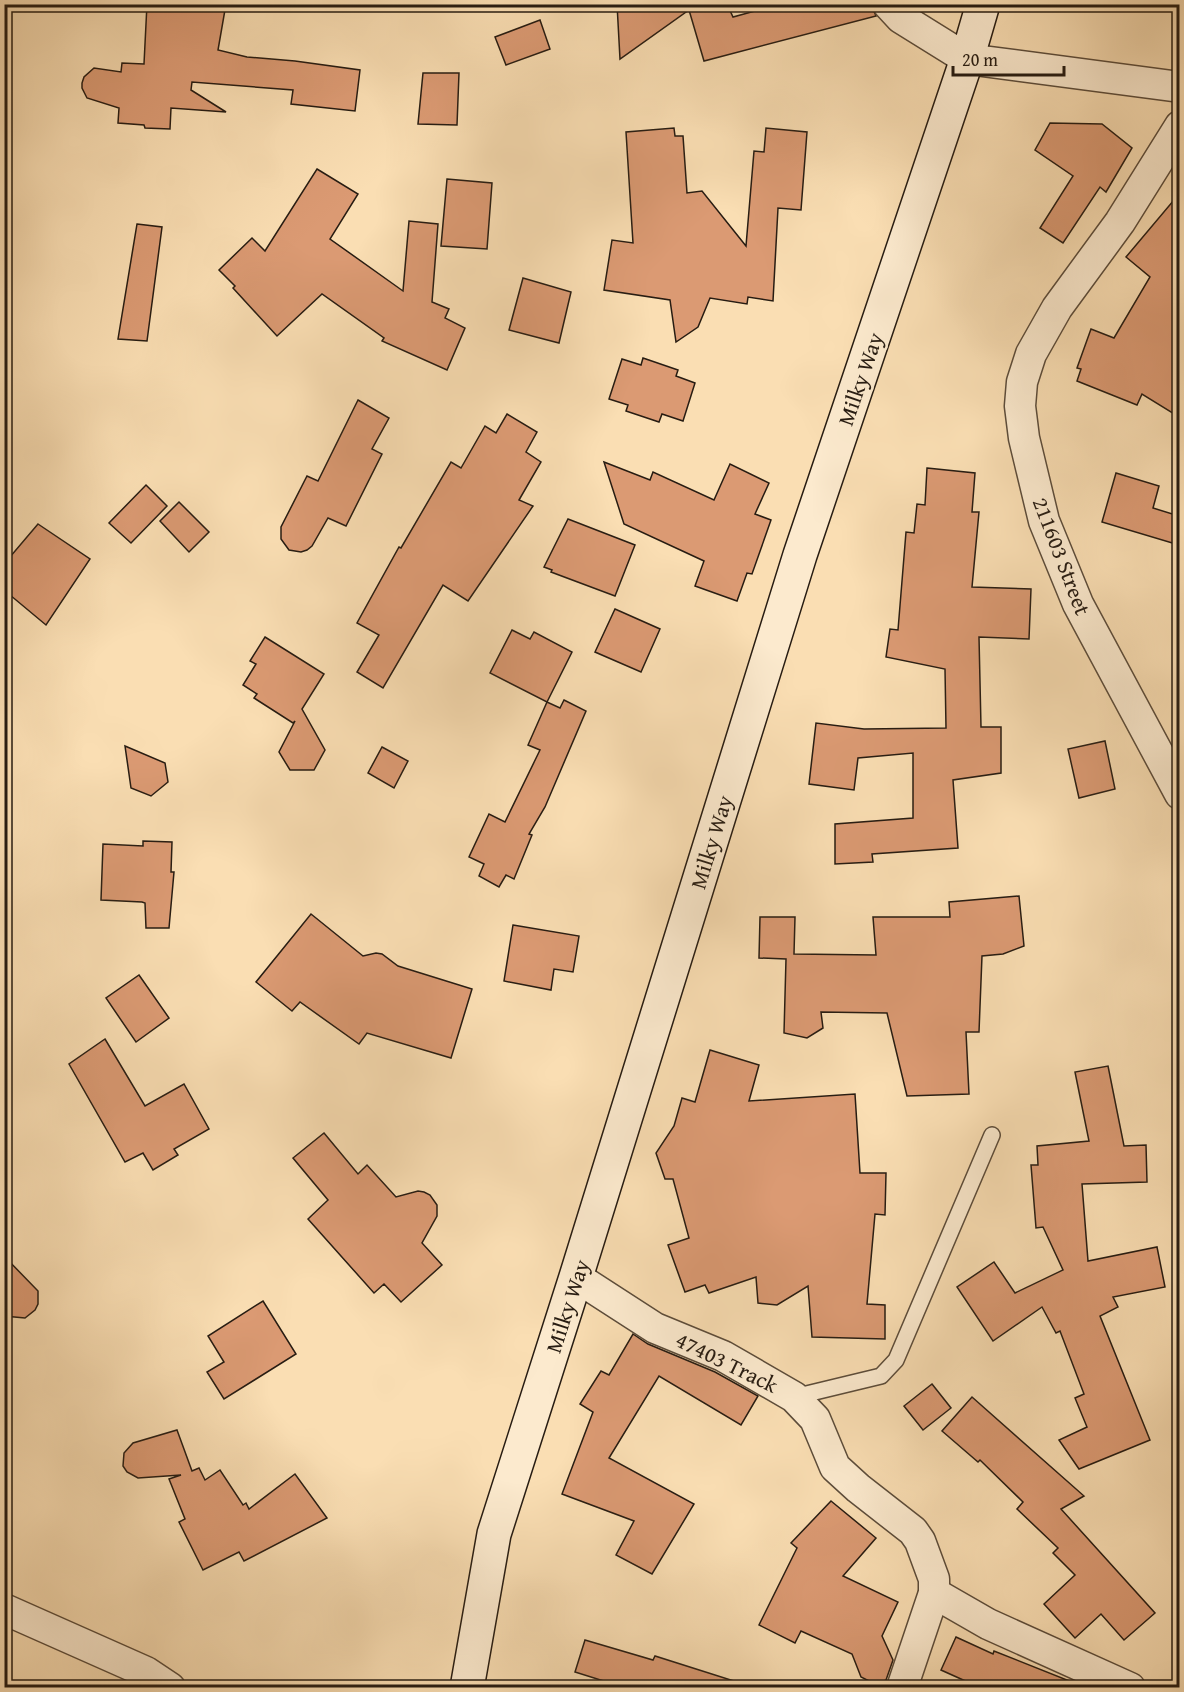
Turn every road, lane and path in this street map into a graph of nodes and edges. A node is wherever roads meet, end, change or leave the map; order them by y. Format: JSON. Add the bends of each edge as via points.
{"nodes":[{"id":1,"x":888,"y":4,"type":"edge"},
{"id":2,"x":983,"y":4,"type":"edge"},
{"id":3,"x":967,"y":59,"type":"junction"},
{"id":4,"x":1179,"y":87,"type":"edge"},
{"id":5,"x":1179,"y":126,"type":"edge"},
{"id":6,"x":1179,"y":794,"type":"edge"},
{"id":7,"x":992,"y":1136,"type":"dead end"},
{"id":8,"x":576,"y":1277,"type":"junction"},
{"id":9,"x":794,"y":1396,"type":"junction"},
{"id":10,"x":934,"y":1593,"type":"junction"},
{"id":11,"x":4,"y":1609,"type":"edge"},
{"id":12,"x":170,"y":1688,"type":"edge"},
{"id":13,"x":467,"y":1688,"type":"edge"},
{"id":14,"x":902,"y":1688,"type":"edge"},
{"id":15,"x":1130,"y":1688,"type":"edge"}],
"edges":[{"from":1,"to":3,"type":"street","via":[[901,18]]},
{"from":2,"to":3,"type":"street","name":"Milky Way"},
{"from":3,"to":4,"type":"street"},
{"from":3,"to":8,"type":"street","name":"Milky Way","via":[[800,555]]},
{"from":5,"to":6,"type":"street","name":"211603 Street","via":[[1120,222],[1057,308],[1031,354],[1022,382],[1020,406],[1024,438],[1048,531],[1078,604]]},
{"from":7,"to":9,"type":"lane","via":[[896,1360],[881,1376]]},
{"from":8,"to":9,"type":"street","name":"47403 Track","via":[[655,1328],[723,1356]]},
{"from":8,"to":13,"type":"street","name":"Milky Way","via":[[494,1534]]},
{"from":9,"to":10,"type":"street","name":"47403 Track","via":[[815,1419],[835,1467],[920,1540],[934,1579]]},
{"from":10,"to":14,"type":"street","name":"47403 Track"},
{"from":10,"to":15,"type":"street","via":[[988,1624]]},
{"from":11,"to":12,"type":"street","via":[[146,1672]]}]}
